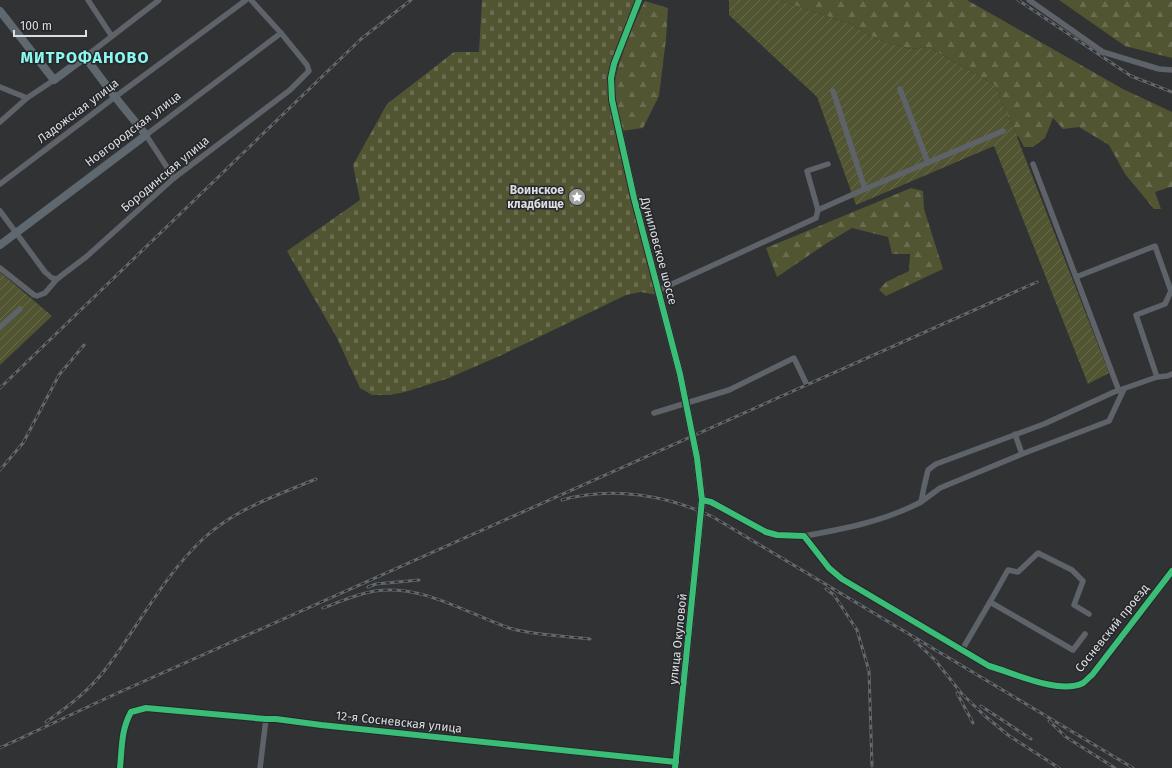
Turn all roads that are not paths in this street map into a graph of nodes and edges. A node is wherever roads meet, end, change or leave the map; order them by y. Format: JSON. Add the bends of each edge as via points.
{"nodes":[{"id":1,"x":88,"y":0,"type":"edge"},
{"id":2,"x":159,"y":0,"type":"edge"},
{"id":3,"x":246,"y":0,"type":"edge"},
{"id":4,"x":250,"y":0,"type":"edge"},
{"id":5,"x":639,"y":0,"type":"edge"},
{"id":6,"x":1029,"y":0,"type":"edge"},
{"id":7,"x":0,"y":11,"type":"edge"},
{"id":8,"x":281,"y":33,"type":"junction"},
{"id":9,"x":111,"y":35,"type":"junction"},
{"id":10,"x":85,"y":57,"type":"junction"},
{"id":11,"x":1172,"y":70,"type":"edge"},
{"id":12,"x":54,"y":80,"type":"junction"},
{"id":13,"x":0,"y":87,"type":"edge"},
{"id":14,"x":900,"y":89,"type":"dead end"},
{"id":15,"x":833,"y":90,"type":"dead end"},
{"id":16,"x":115,"y":97,"type":"junction"},
{"id":17,"x":28,"y":98,"type":"junction"},
{"id":18,"x":0,"y":122,"type":"edge"},
{"id":19,"x":1003,"y":131,"type":"dead end"},
{"id":20,"x":146,"y":135,"type":"junction"},
{"id":21,"x":928,"y":163,"type":"junction"},
{"id":22,"x":828,"y":164,"type":"dead end"},
{"id":23,"x":1033,"y":164,"type":"dead end"},
{"id":24,"x":174,"y":178,"type":"junction"},
{"id":25,"x":0,"y":184,"type":"edge"},
{"id":26,"x":865,"y":189,"type":"junction"},
{"id":27,"x":818,"y":210,"type":"junction"},
{"id":28,"x":0,"y":211,"type":"edge"},
{"id":29,"x":16,"y":233,"type":"junction"},
{"id":30,"x":0,"y":245,"type":"edge"},
{"id":31,"x":0,"y":268,"type":"edge"},
{"id":32,"x":1076,"y":277,"type":"junction"},
{"id":33,"x":57,"y":278,"type":"junction"},
{"id":34,"x":658,"y":290,"type":"junction"},
{"id":35,"x":20,"y":309,"type":"dead end"},
{"id":36,"x":0,"y":327,"type":"edge"},
{"id":37,"x":1172,"y":374,"type":"edge"},
{"id":38,"x":1157,"y":377,"type":"junction"},
{"id":39,"x":806,"y":383,"type":"dead end"},
{"id":40,"x":1121,"y":390,"type":"junction"},
{"id":41,"x":686,"y":402,"type":"junction"},
{"id":42,"x":654,"y":413,"type":"dead end"},
{"id":43,"x":1015,"y":434,"type":"junction"},
{"id":44,"x":1022,"y":454,"type":"junction"},
{"id":45,"x":702,"y":500,"type":"junction"},
{"id":46,"x":922,"y":502,"type":"junction"},
{"id":47,"x":701,"y":512,"type":"joint"},
{"id":48,"x":804,"y":536,"type":"junction"},
{"id":49,"x":1172,"y":571,"type":"edge"},
{"id":50,"x":990,"y":602,"type":"junction"},
{"id":51,"x":1089,"y":614,"type":"dead end"},
{"id":52,"x":1085,"y":634,"type":"dead end"},
{"id":53,"x":962,"y":650,"type":"junction"},
{"id":54,"x":266,"y":719,"type":"junction"},
{"id":55,"x":675,"y":765,"type":"edge"},
{"id":56,"x":120,"y":768,"type":"edge"},
{"id":57,"x":260,"y":768,"type":"edge"}],
"edges":[{"from":1,"to":9,"type":"street"},
{"from":2,"to":9,"type":"street"},
{"from":3,"to":16,"type":"street","name":"Ладожская улица"},
{"from":4,"to":8,"type":"street"},
{"from":5,"to":34,"type":"street","name":"Дуниловское шоссе","via":[[614,64],[611,89],[621,147]]},
{"from":6,"to":11,"type":"street","via":[[1103,52],[1159,69]]},
{"from":7,"to":12,"type":"street"},
{"from":8,"to":20,"type":"street","name":"Новгородская улица"},
{"from":8,"to":24,"type":"street","name":"Бородинская улица","via":[[309,71],[290,90]]},
{"from":9,"to":10,"type":"street"},
{"from":10,"to":12,"type":"street"},
{"from":10,"to":16,"type":"street"},
{"from":12,"to":17,"type":"street"},
{"from":13,"to":17,"type":"street"},
{"from":14,"to":21,"type":"street"},
{"from":15,"to":26,"type":"street"},
{"from":16,"to":20,"type":"street"},
{"from":16,"to":25,"type":"street","name":"Ладожская улица"},
{"from":17,"to":18,"type":"street"},
{"from":19,"to":21,"type":"street"},
{"from":20,"to":24,"type":"street"},
{"from":20,"to":29,"type":"street","name":"Новгородская улица"},
{"from":21,"to":26,"type":"street"},
{"from":22,"to":27,"type":"street","via":[[807,171]]},
{"from":23,"to":32,"type":"street"},
{"from":24,"to":33,"type":"street","name":"Бородинская улица","via":[[86,257]]},
{"from":26,"to":27,"type":"street"},
{"from":27,"to":34,"type":"street","via":[[816,218]]},
{"from":28,"to":29,"type":"street"},
{"from":29,"to":30,"type":"street","name":"Новгородская улица"},
{"from":29,"to":33,"type":"street","via":[[45,272],[52,278]]},
{"from":31,"to":33,"type":"street","name":"Бородинская улица","via":[[38,296],[45,293]]},
{"from":32,"to":38,"type":"street","via":[[1155,246],[1171,291],[1165,304],[1136,315]]},
{"from":32,"to":40,"type":"street"},
{"from":34,"to":41,"type":"street","name":"Дуниловское шоссе"},
{"from":35,"to":36,"type":"street"},
{"from":37,"to":38,"type":"street"},
{"from":38,"to":40,"type":"street"},
{"from":39,"to":41,"type":"street","via":[[794,358],[729,390]]},
{"from":40,"to":43,"type":"street"},
{"from":40,"to":44,"type":"street","via":[[1109,421]]},
{"from":41,"to":42,"type":"street"},
{"from":41,"to":45,"type":"street","name":"Дуниловское шоссе","via":[[698,458]]},
{"from":43,"to":44,"type":"street"},
{"from":43,"to":46,"type":"street","via":[[936,464],[928,470]]},
{"from":44,"to":46,"type":"street","via":[[940,488]]},
{"from":45,"to":47,"type":"street","name":"Дуниловское шоссе"},
{"from":45,"to":48,"type":"street","via":[[711,502],[766,532]]},
{"from":46,"to":48,"type":"street","via":[[872,521]]},
{"from":47,"to":55,"type":"street","name":"улица Окуловой"},
{"from":48,"to":53,"type":"street","name":"Сосневский проезд","via":[[829,568],[842,579]]},
{"from":49,"to":53,"type":"street","name":"Сосневский проезд","via":[[1083,683],[1066,687],[1039,683],[989,666]]},
{"from":50,"to":51,"type":"street","via":[[1008,570],[1018,572],[1038,553],[1072,570],[1083,581],[1074,605]]},
{"from":50,"to":52,"type":"street","via":[[1073,650]]},
{"from":50,"to":53,"type":"street"},
{"from":54,"to":55,"type":"street","name":"12-я Сосневская улица","via":[[276,718]]},
{"from":54,"to":56,"type":"street","name":"12-я Сосневская улица","via":[[146,708],[131,712],[124,728]]},
{"from":54,"to":57,"type":"street"}]}
